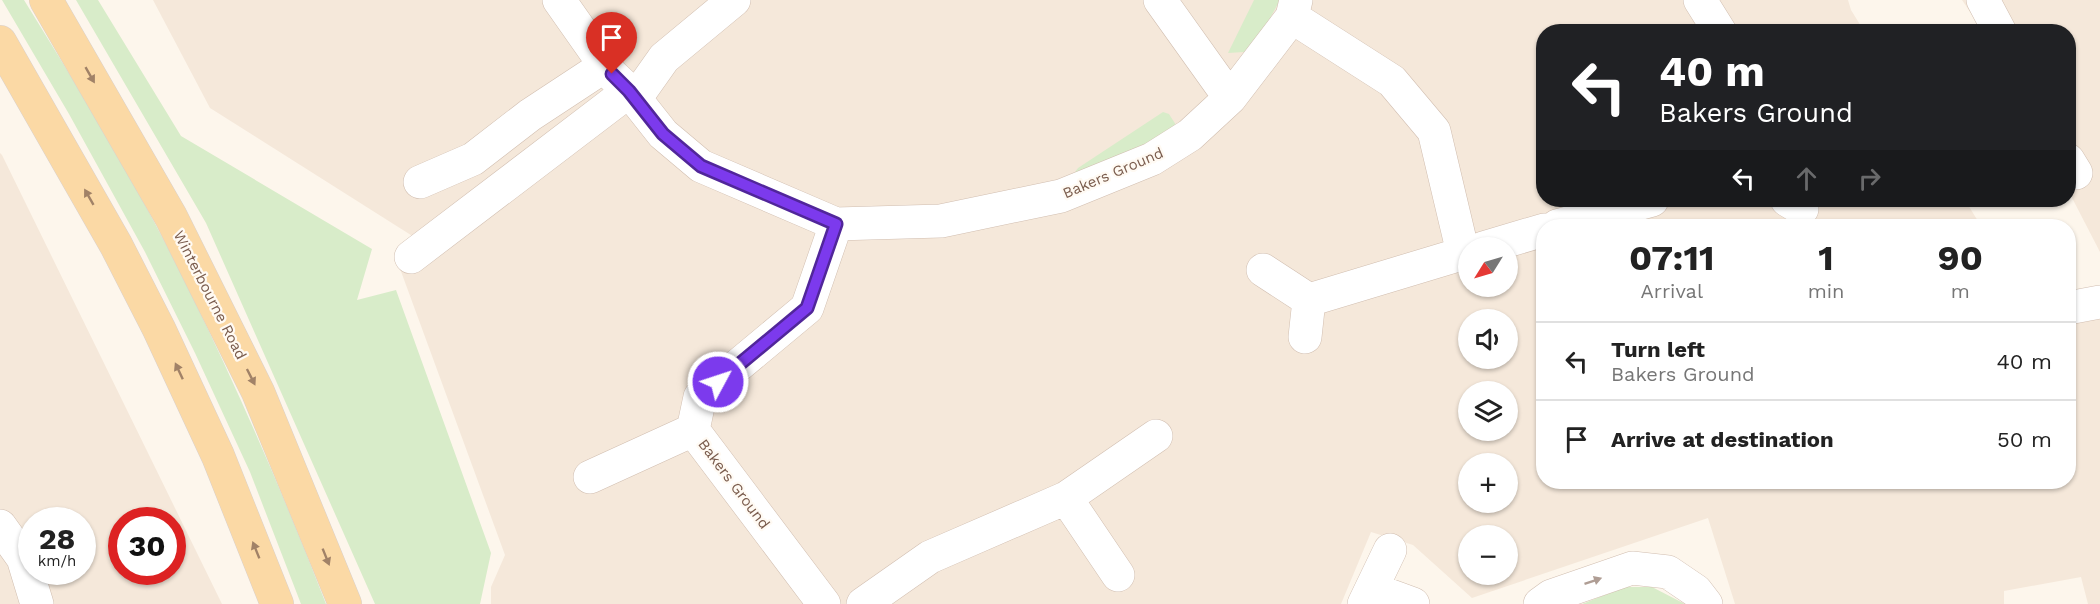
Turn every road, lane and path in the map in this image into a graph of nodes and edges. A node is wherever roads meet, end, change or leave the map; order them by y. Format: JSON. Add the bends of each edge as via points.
{"nodes":[{"id":1,"x":46,"y":0,"type":"edge"},
{"id":2,"x":559,"y":0,"type":"edge"},
{"id":3,"x":734,"y":0,"type":"edge"},
{"id":4,"x":1160,"y":0,"type":"edge"},
{"id":5,"x":1700,"y":0,"type":"edge"},
{"id":6,"x":1983,"y":0,"type":"edge"},
{"id":7,"x":1294,"y":9,"type":"edge"},
{"id":8,"x":1715,"y":24,"type":"edge"},
{"id":9,"x":1996,"y":24,"type":"edge"},
{"id":10,"x":0,"y":42,"type":"edge"},
{"id":11,"x":606,"y":65,"type":"junction"},
{"id":12,"x":632,"y":95,"type":"junction"},
{"id":13,"x":1230,"y":98,"type":"junction"},
{"id":14,"x":420,"y":182,"type":"dead end"},
{"id":15,"x":1626,"y":207,"type":"edge"},
{"id":16,"x":1583,"y":219,"type":"edge"},
{"id":17,"x":836,"y":224,"type":"junction"},
{"id":18,"x":1536,"y":232,"type":"edge"},
{"id":19,"x":1468,"y":237,"type":"edge"},
{"id":20,"x":1518,"y":238,"type":"edge"},
{"id":21,"x":1458,"y":255,"type":"edge"},
{"id":22,"x":411,"y":257,"type":"dead end"},
{"id":23,"x":1263,"y":270,"type":"dead end"},
{"id":24,"x":1309,"y":300,"type":"junction"},
{"id":25,"x":2100,"y":302,"type":"edge"},
{"id":26,"x":2076,"y":306,"type":"edge"},
{"id":27,"x":1305,"y":337,"type":"dead end"},
{"id":28,"x":693,"y":430,"type":"junction"},
{"id":29,"x":1156,"y":436,"type":"dead end"},
{"id":30,"x":590,"y":477,"type":"dead end"},
{"id":31,"x":1066,"y":498,"type":"junction"},
{"id":32,"x":0,"y":526,"type":"edge"},
{"id":33,"x":1390,"y":550,"type":"dead end"},
{"id":34,"x":1118,"y":575,"type":"dead end"},
{"id":35,"x":1368,"y":596,"type":"edge"},
{"id":36,"x":37,"y":604,"type":"edge"},
{"id":37,"x":277,"y":604,"type":"edge"},
{"id":38,"x":345,"y":604,"type":"edge"},
{"id":39,"x":824,"y":604,"type":"edge"},
{"id":40,"x":863,"y":604,"type":"edge"},
{"id":41,"x":1413,"y":604,"type":"edge"},
{"id":42,"x":1540,"y":604,"type":"edge"},
{"id":43,"x":1706,"y":604,"type":"edge"}],
"edges":[{"from":1,"to":38,"type":"main road","name":"Winterbourne Road","one_way":true,"via":[[171,217],[258,392]]},
{"from":2,"to":11,"type":"street","name":"Bakers Ground"},
{"from":3,"to":12,"type":"street","via":[[664,58]]},
{"from":4,"to":13,"type":"street"},
{"from":5,"to":8,"type":"street"},
{"from":6,"to":9,"type":"street"},
{"from":7,"to":13,"type":"street","name":"Bakers Ground"},
{"from":7,"to":19,"type":"street","name":"Bakers Ground","via":[[1392,81],[1434,130]]},
{"from":37,"to":10,"type":"main road","one_way":true,"via":[[218,456],[159,329],[116,245]]},
{"from":11,"to":12,"type":"street","name":"Bakers Ground"},
{"from":11,"to":14,"type":"street","via":[[530,115],[473,159]]},
{"from":12,"to":17,"type":"street","name":"Bakers Ground","via":[[663,134],[701,166]]},
{"from":12,"to":22,"type":"street"},
{"from":13,"to":17,"type":"street","name":"Bakers Ground","via":[[1190,135],[1152,159],[1061,196],[941,221]]},
{"from":15,"to":16,"type":"street"},
{"from":17,"to":28,"type":"street","name":"Bakers Ground","via":[[807,308],[700,397]]},
{"from":18,"to":20,"type":"street"},
{"from":21,"to":24,"type":"street"},
{"from":23,"to":24,"type":"street"},
{"from":24,"to":27,"type":"street"},
{"from":25,"to":26,"type":"street"},
{"from":28,"to":30,"type":"street"},
{"from":28,"to":39,"type":"street","name":"Bakers Ground"},
{"from":29,"to":31,"type":"street"},
{"from":31,"to":34,"type":"street"},
{"from":31,"to":40,"type":"street","via":[[930,556]]},
{"from":32,"to":36,"type":"street","via":[[23,558]]},
{"from":33,"to":35,"type":"street"},
{"from":35,"to":41,"type":"street"},
{"from":42,"to":43,"type":"street","one_way":true,"via":[[1551,596],[1632,568],[1668,572],[1696,591]]}]}
